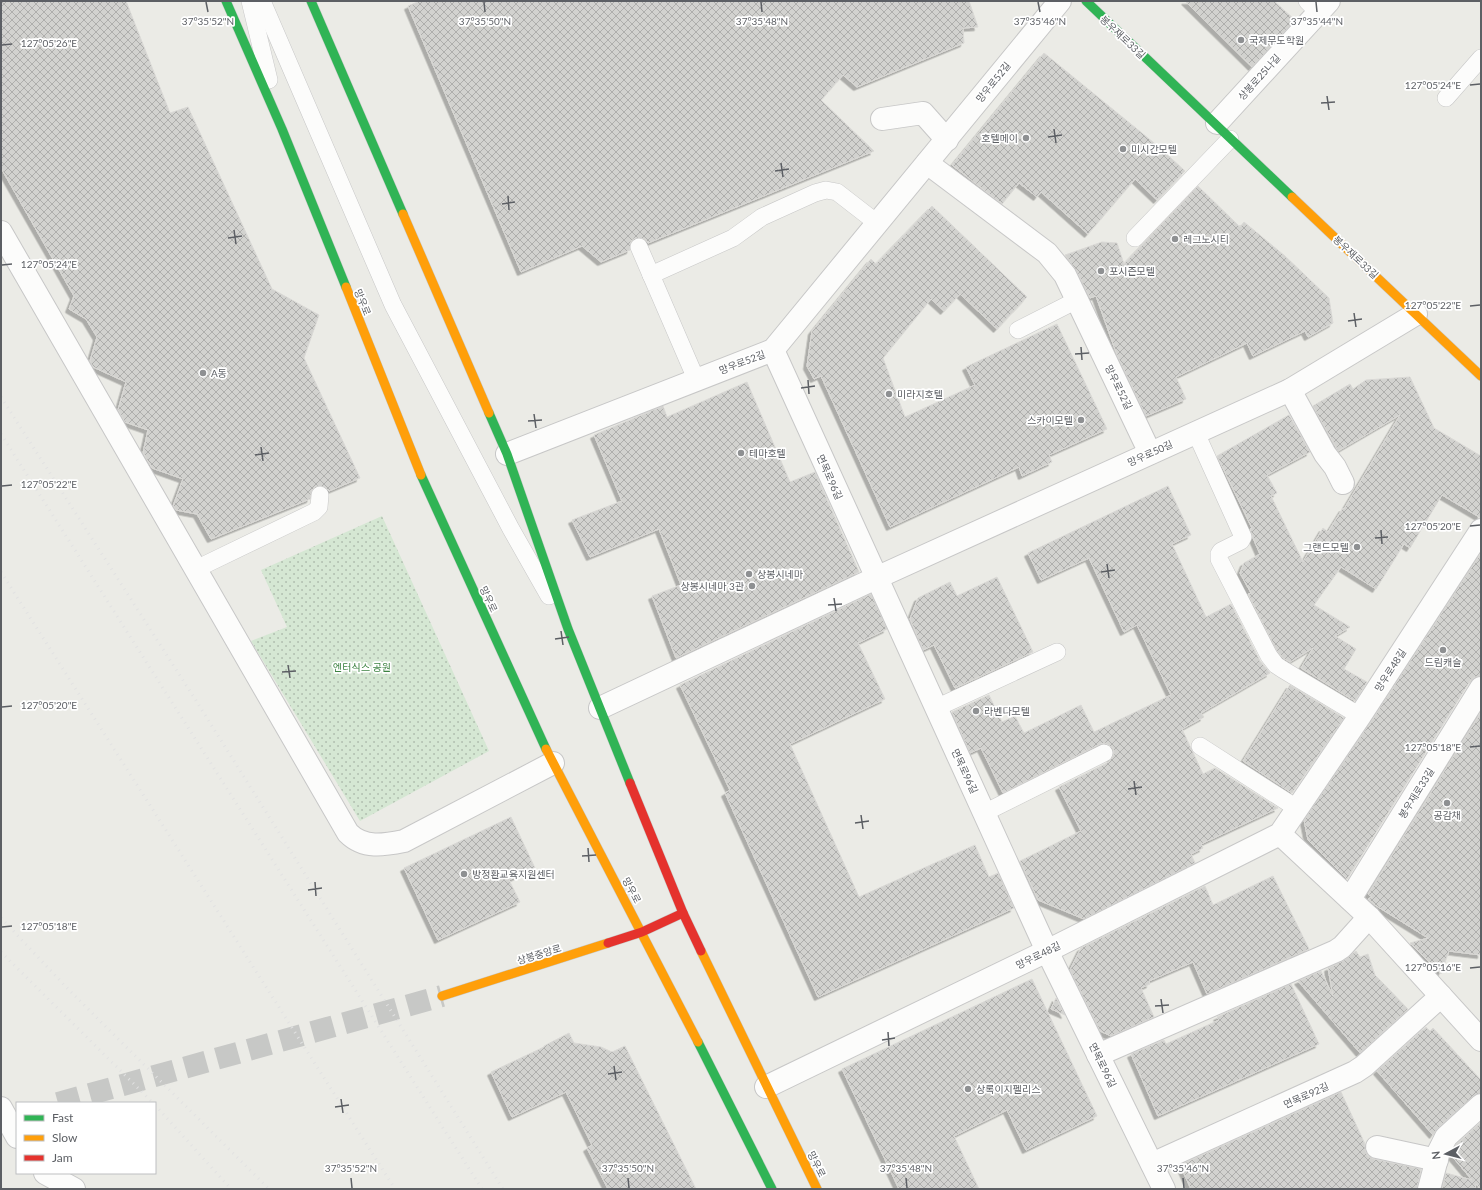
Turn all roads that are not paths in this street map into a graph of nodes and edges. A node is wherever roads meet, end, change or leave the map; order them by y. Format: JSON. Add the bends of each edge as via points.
{"nodes":[{"id":1,"x":226,"y":1,"type":"edge"},
{"id":2,"x":250,"y":1,"type":"edge"},
{"id":3,"x":262,"y":1,"type":"edge"},
{"id":4,"x":311,"y":1,"type":"edge"},
{"id":5,"x":1060,"y":1,"type":"edge"},
{"id":6,"x":1092,"y":3,"type":"edge"},
{"id":7,"x":1318,"y":5,"type":"edge"},
{"id":8,"x":1481,"y":58,"type":"edge"},
{"id":9,"x":1446,"y":98,"type":"dead end"},
{"id":10,"x":882,"y":119,"type":"dead end"},
{"id":11,"x":282,"y":129,"type":"junction"},
{"id":12,"x":1223,"y":131,"type":"junction"},
{"id":13,"x":946,"y":140,"type":"junction"},
{"id":14,"x":927,"y":163,"type":"junction"},
{"id":15,"x":878,"y":224,"type":"junction"},
{"id":16,"x":1,"y":232,"type":"edge"},
{"id":17,"x":1135,"y":238,"type":"dead end"},
{"id":18,"x":639,"y":247,"type":"dead end"},
{"id":19,"x":651,"y":276,"type":"junction"},
{"id":20,"x":1076,"y":300,"type":"junction"},
{"id":21,"x":1416,"y":314,"type":"junction"},
{"id":22,"x":1018,"y":330,"type":"dead end"},
{"id":23,"x":773,"y":350,"type":"junction"},
{"id":24,"x":1481,"y":376,"type":"edge"},
{"id":25,"x":696,"y":379,"type":"junction"},
{"id":26,"x":1290,"y":390,"type":"junction"},
{"id":27,"x":1196,"y":433,"type":"junction"},
{"id":28,"x":1150,"y":453,"type":"junction"},
{"id":29,"x":507,"y":454,"type":"junction"},
{"id":30,"x":1343,"y":482,"type":"dead end"},
{"id":31,"x":320,"y":495,"type":"dead end"},
{"id":32,"x":1481,"y":530,"type":"edge"},
{"id":33,"x":196,"y":569,"type":"junction"},
{"id":34,"x":876,"y":578,"type":"junction"},
{"id":35,"x":568,"y":629,"type":"junction"},
{"id":36,"x":1057,"y":652,"type":"dead end"},
{"id":37,"x":1481,"y":688,"type":"edge"},
{"id":38,"x":600,"y":708,"type":"junction"},
{"id":39,"x":936,"y":708,"type":"junction"},
{"id":40,"x":1360,"y":716,"type":"junction"},
{"id":41,"x":1200,"y":746,"type":"dead end"},
{"id":42,"x":1104,"y":752,"type":"dead end"},
{"id":43,"x":553,"y":763,"type":"junction"},
{"id":44,"x":1298,"y":809,"type":"junction"},
{"id":45,"x":984,"y":813,"type":"junction"},
{"id":46,"x":1280,"y":834,"type":"junction"},
{"id":47,"x":1350,"y":899,"type":"junction"},
{"id":48,"x":683,"y":913,"type":"junction"},
{"id":49,"x":1369,"y":916,"type":"junction"},
{"id":50,"x":642,"y":932,"type":"junction"},
{"id":51,"x":1047,"y":951,"type":"junction"},
{"id":52,"x":442,"y":996,"type":"tunnel mouth"},
{"id":53,"x":1440,"y":996,"type":"junction"},
{"id":54,"x":1481,"y":1040,"type":"edge"},
{"id":55,"x":1098,"y":1055,"type":"junction"},
{"id":56,"x":766,"y":1087,"type":"junction"},
{"id":57,"x":1481,"y":1105,"type":"edge"},
{"id":58,"x":1,"y":1108,"type":"edge"},
{"id":59,"x":10,"y":1135,"type":"edge"},
{"id":60,"x":1377,"y":1147,"type":"dead end"},
{"id":61,"x":1437,"y":1160,"type":"junction"},
{"id":62,"x":1152,"y":1164,"type":"junction"},
{"id":63,"x":43,"y":1179,"type":"edge"},
{"id":64,"x":74,"y":1189,"type":"edge"},
{"id":65,"x":772,"y":1189,"type":"edge"},
{"id":66,"x":817,"y":1189,"type":"edge"},
{"id":67,"x":1164,"y":1189,"type":"edge"},
{"id":68,"x":1428,"y":1189,"type":"edge"}],
"edges":[{"from":1,"to":11,"type":"main road","name":"망우로"},
{"from":2,"to":11,"type":"lane"},
{"from":3,"to":35,"type":"lane","via":[[393,305],[511,529]]},
{"from":4,"to":29,"type":"main road","name":"망우로"},
{"from":5,"to":13,"type":"street","name":"망우로52길"},
{"from":6,"to":12,"type":"main road","name":"봉우재로33길"},
{"from":7,"to":12,"type":"street","name":"상봉로25나길"},
{"from":8,"to":9,"type":"lane"},
{"from":10,"to":13,"type":"street","via":[[923,114]]},
{"from":11,"to":43,"type":"main road","name":"망우로","via":[[431,499]]},
{"from":12,"to":17,"type":"lane"},
{"from":12,"to":21,"type":"main road","name":"봉우재로33길"},
{"from":13,"to":14,"type":"street","name":"망우로52길"},
{"from":14,"to":15,"type":"street","name":"망우로52길"},
{"from":14,"to":20,"type":"street","name":"망우로52길","via":[[1047,253],[1064,275]]},
{"from":15,"to":19,"type":"lane","via":[[837,192],[826,190],[762,217],[733,238]]},
{"from":15,"to":23,"type":"street","name":"망우로52길"},
{"from":16,"to":33,"type":"street"},
{"from":18,"to":19,"type":"lane"},
{"from":19,"to":25,"type":"lane"},
{"from":20,"to":22,"type":"lane"},
{"from":20,"to":28,"type":"street","name":"망우로52길"},
{"from":21,"to":24,"type":"main road","name":"봉우재로33길"},
{"from":21,"to":26,"type":"street","name":"망우로50길"},
{"from":23,"to":25,"type":"street","name":"망우로52길"},
{"from":23,"to":34,"type":"street","name":"면목로96길"},
{"from":25,"to":29,"type":"street","name":"망우로52길"},
{"from":26,"to":27,"type":"street","name":"망우로50길"},
{"from":26,"to":30,"type":"street"},
{"from":27,"to":28,"type":"street","name":"망우로50길"},
{"from":27,"to":40,"type":"lane","via":[[1243,537],[1242,541],[1221,551],[1218,554],[1219,558],[1269,656],[1282,669]]},
{"from":28,"to":34,"type":"street","name":"망우로50길"},
{"from":29,"to":35,"type":"main road","name":"망우로"},
{"from":31,"to":33,"type":"lane","via":[[319,507],[314,512]]},
{"from":32,"to":40,"type":"street","name":"망우로48길"},
{"from":33,"to":43,"type":"street","via":[[348,833],[354,838],[378,846],[404,841]]},
{"from":34,"to":38,"type":"street","name":"망우로50길"},
{"from":34,"to":39,"type":"street","name":"면목로96길"},
{"from":35,"to":38,"type":"main road","name":"망우로"},
{"from":36,"to":39,"type":"lane"},
{"from":37,"to":47,"type":"street","name":"봉우재로33길"},
{"from":38,"to":48,"type":"main road","name":"망우로"},
{"from":39,"to":45,"type":"street","name":"면목로96길"},
{"from":40,"to":44,"type":"street","name":"망우로48길"},
{"from":41,"to":44,"type":"lane"},
{"from":42,"to":45,"type":"lane"},
{"from":43,"to":50,"type":"main road","name":"망우로"},
{"from":44,"to":46,"type":"street","name":"망우로48길"},
{"from":45,"to":51,"type":"street","name":"면목로96길"},
{"from":46,"to":47,"type":"street"},
{"from":46,"to":51,"type":"street","name":"망우로48길"},
{"from":47,"to":49,"type":"street"},
{"from":48,"to":50,"type":"main road","name":"상봉중앙로"},
{"from":48,"to":56,"type":"main road","name":"망우로"},
{"from":49,"to":53,"type":"street"},
{"from":49,"to":55,"type":"street","via":[[1336,951]]},
{"from":50,"to":52,"type":"main road","name":"상봉중앙로"},
{"from":50,"to":65,"type":"main road","name":"망우로"},
{"from":51,"to":55,"type":"street","name":"면목로96길"},
{"from":51,"to":56,"type":"street","name":"망우로48길"},
{"from":53,"to":54,"type":"street"},
{"from":53,"to":62,"type":"street","name":"면목로92길","via":[[1355,1072]]},
{"from":55,"to":62,"type":"street","name":"면목로96길"},
{"from":56,"to":66,"type":"main road","name":"망우로"},
{"from":57,"to":61,"type":"street","via":[[1446,1137]]},
{"from":58,"to":59,"type":"street"},
{"from":60,"to":61,"type":"street"},
{"from":61,"to":68,"type":"street"},
{"from":62,"to":67,"type":"street","name":"면목로96길"},
{"from":63,"to":64,"type":"street"}]}
